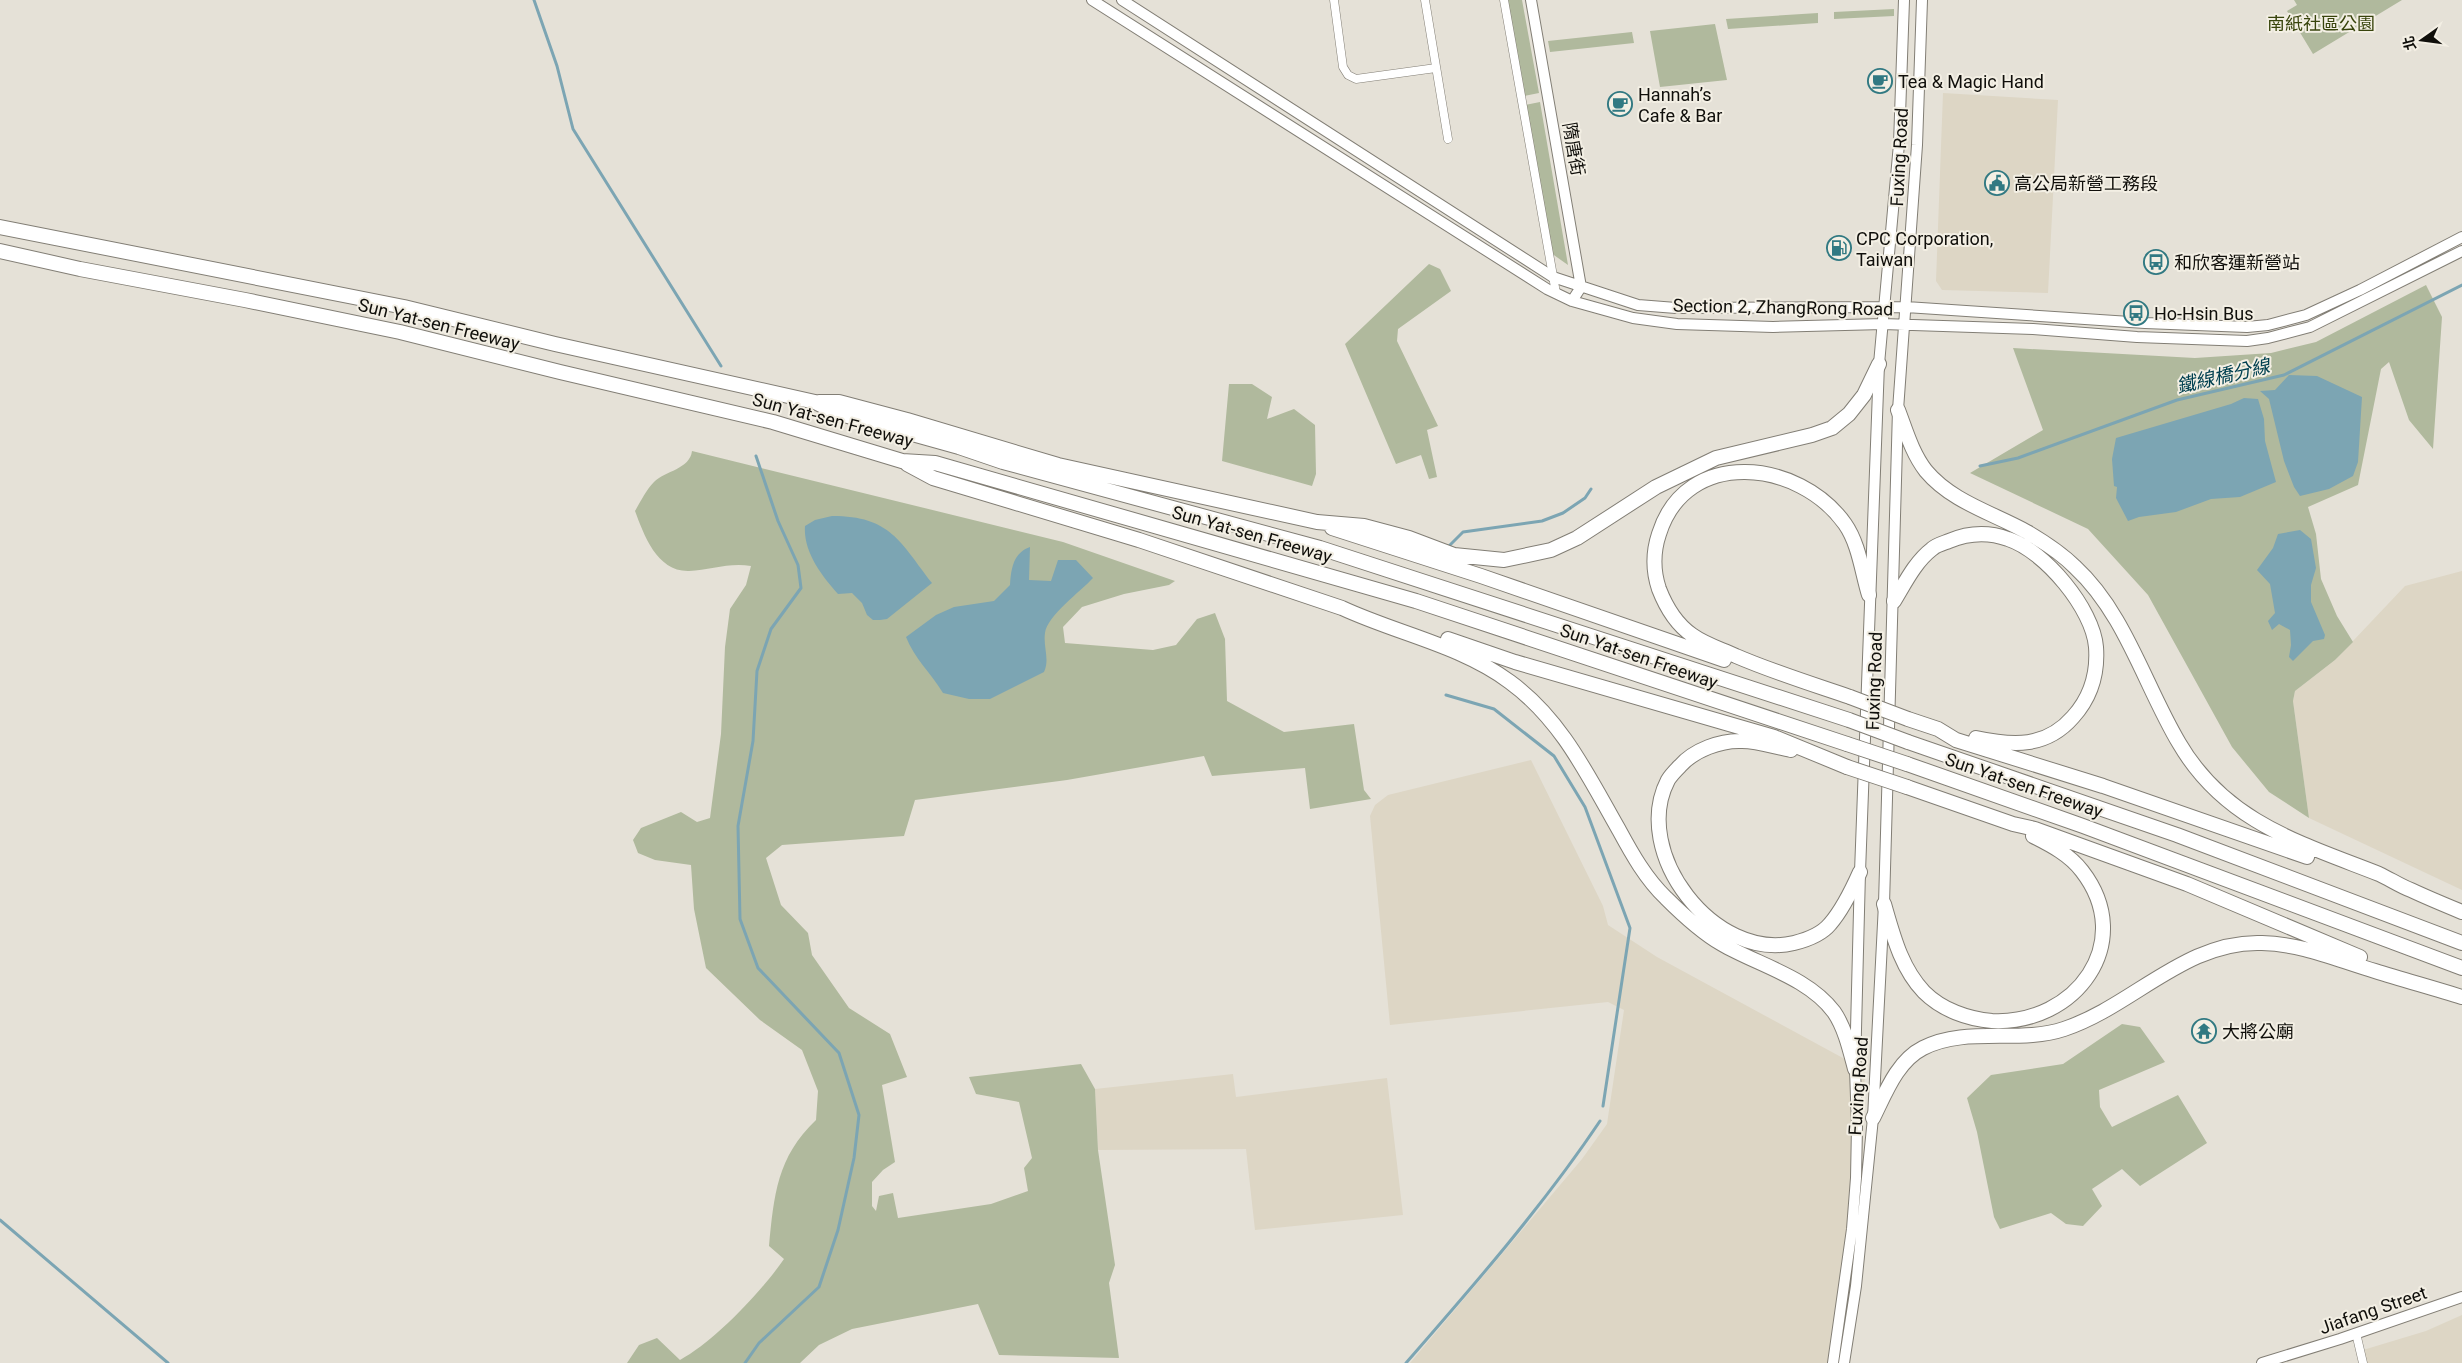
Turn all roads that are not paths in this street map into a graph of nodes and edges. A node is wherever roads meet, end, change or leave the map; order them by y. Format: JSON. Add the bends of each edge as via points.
{"nodes":[{"id":1,"x":1092,"y":0,"type":"edge"},
{"id":2,"x":1122,"y":0,"type":"edge"},
{"id":3,"x":1334,"y":0,"type":"edge"},
{"id":4,"x":1424,"y":0,"type":"edge"},
{"id":5,"x":1504,"y":0,"type":"edge"},
{"id":6,"x":1531,"y":0,"type":"edge"},
{"id":7,"x":1904,"y":0,"type":"edge"},
{"id":8,"x":1922,"y":0,"type":"edge"},
{"id":9,"x":1150,"y":18,"type":"junction"},
{"id":10,"x":1143,"y":33,"type":"junction"},
{"id":11,"x":1436,"y":68,"type":"junction"},
{"id":12,"x":1448,"y":139,"type":"dead end"},
{"id":13,"x":1344,"y":143,"type":"junction"},
{"id":14,"x":1336,"y":155,"type":"junction"},
{"id":15,"x":1450,"y":212,"type":"junction"},
{"id":16,"x":1444,"y":224,"type":"junction"},
{"id":17,"x":0,"y":227,"type":"edge"},
{"id":18,"x":2462,"y":237,"type":"edge"},
{"id":19,"x":0,"y":251,"type":"edge"},
{"id":20,"x":2462,"y":251,"type":"edge"},
{"id":21,"x":1553,"y":277,"type":"junction"},
{"id":22,"x":1581,"y":287,"type":"junction"},
{"id":23,"x":1556,"y":293,"type":"junction"},
{"id":24,"x":1572,"y":301,"type":"junction"},
{"id":25,"x":1885,"y":306,"type":"junction"},
{"id":26,"x":1906,"y":306,"type":"junction"},
{"id":27,"x":1883,"y":324,"type":"junction"},
{"id":28,"x":1906,"y":325,"type":"junction"},
{"id":29,"x":2204,"y":327,"type":"junction"},
{"id":30,"x":2203,"y":340,"type":"junction"},
{"id":31,"x":1879,"y":364,"type":"junction"},
{"id":32,"x":815,"y":402,"type":"junction"},
{"id":33,"x":1898,"y":410,"type":"junction"},
{"id":34,"x":902,"y":461,"type":"junction"},
{"id":35,"x":1317,"y":522,"type":"junction"},
{"id":36,"x":1869,"y":595,"type":"junction"},
{"id":37,"x":1894,"y":601,"type":"junction"},
{"id":38,"x":1342,"y":608,"type":"junction"},
{"id":39,"x":1754,"y":665,"type":"junction"},
{"id":40,"x":1938,"y":729,"type":"junction"},
{"id":41,"x":1816,"y":755,"type":"junction"},
{"id":42,"x":2013,"y":824,"type":"junction"},
{"id":43,"x":1860,"y":872,"type":"junction"},
{"id":44,"x":2410,"y":890,"type":"junction"},
{"id":45,"x":1884,"y":904,"type":"junction"},
{"id":46,"x":2462,"y":912,"type":"edge"},
{"id":47,"x":2462,"y":943,"type":"edge"},
{"id":48,"x":2462,"y":968,"type":"edge"},
{"id":49,"x":2408,"y":980,"type":"junction"},
{"id":50,"x":2462,"y":997,"type":"edge"},
{"id":51,"x":1854,"y":1069,"type":"junction"},
{"id":52,"x":1873,"y":1118,"type":"junction"},
{"id":53,"x":2462,"y":1297,"type":"edge"},
{"id":54,"x":2356,"y":1333,"type":"junction"},
{"id":55,"x":2294,"y":1359,"type":"edge"},
{"id":56,"x":1833,"y":1363,"type":"edge"},
{"id":57,"x":1844,"y":1363,"type":"edge"},
{"id":58,"x":2262,"y":1363,"type":"edge"},
{"id":59,"x":2363,"y":1363,"type":"edge"}],
"edges":[{"from":1,"to":10,"type":"main road","name":"Section 2, ZhangRong Road"},
{"from":2,"to":9,"type":"main road","name":"Section 2, ZhangRong Road"},
{"from":3,"to":11,"type":"street","via":[[1343,67],[1348,75],[1356,79]]},
{"from":4,"to":11,"type":"street"},
{"from":5,"to":21,"type":"street"},
{"from":6,"to":22,"type":"main road","name":"隋唐街"},
{"from":7,"to":25,"type":"main road","name":"Fuxing Road","via":[[1899,144]]},
{"from":8,"to":26,"type":"main road","name":"Fuxing Road"},
{"from":9,"to":10,"type":"main road"},
{"from":9,"to":13,"type":"main road","name":"Section 2, ZhangRong Road"},
{"from":10,"to":14,"type":"main road","name":"Section 2, ZhangRong Road"},
{"from":11,"to":12,"type":"street"},
{"from":13,"to":14,"type":"main road"},
{"from":13,"to":15,"type":"main road","name":"Section 2, ZhangRong Road"},
{"from":14,"to":16,"type":"main road","name":"Section 2, ZhangRong Road"},
{"from":15,"to":16,"type":"main road"},
{"from":15,"to":21,"type":"main road","name":"Section 2, ZhangRong Road"},
{"from":16,"to":23,"type":"main road","name":"Section 2, ZhangRong Road"},
{"from":17,"to":32,"type":"highway","name":"Sun Yat-sen Freeway","via":[[404,307]]},
{"from":18,"to":29,"type":"main road","name":"Section 2, ZhangRong Road","via":[[2306,315],[2268,325]]},
{"from":19,"to":34,"type":"highway","name":"Sun Yat-sen Freeway","via":[[400,332],[773,422]]},
{"from":20,"to":30,"type":"main road","name":"Section 2, ZhangRong Road","via":[[2310,327],[2247,341]]},
{"from":21,"to":22,"type":"main road","name":"Section 2, ZhangRong Road"},
{"from":21,"to":23,"type":"street"},
{"from":22,"to":24,"type":"main road"},
{"from":22,"to":25,"type":"main road","name":"Section 2, ZhangRong Road","via":[[1638,305],[1676,308]]},
{"from":23,"to":24,"type":"main road","name":"Section 2, ZhangRong Road"},
{"from":24,"to":27,"type":"main road","name":"Section 2, ZhangRong Road","via":[[1634,318],[1677,324],[1774,327]]},
{"from":25,"to":26,"type":"main road","name":"Section 2, ZhangRong Road"},
{"from":25,"to":27,"type":"main road","name":"Fuxing Road"},
{"from":26,"to":28,"type":"main road","name":"Fuxing Road"},
{"from":26,"to":29,"type":"main road","name":"Section 2, ZhangRong Road"},
{"from":27,"to":28,"type":"main road","name":"Section 2, ZhangRong Road"},
{"from":27,"to":31,"type":"main road","name":"Fuxing Road"},
{"from":28,"to":30,"type":"main road","name":"Section 2, ZhangRong Road"},
{"from":28,"to":33,"type":"main road","name":"Fuxing Road"},
{"from":29,"to":30,"type":"main road"},
{"from":31,"to":35,"type":"highway","via":[[1864,395],[1832,428],[1716,458],[1656,486],[1577,538],[1543,552],[1504,560],[1454,556],[1409,538],[1364,526]]},
{"from":31,"to":36,"type":"main road","name":"Fuxing Road"},
{"from":32,"to":35,"type":"highway","via":[[839,402],[1058,465]]},
{"from":32,"to":47,"type":"highway","name":"Sun Yat-sen Freeway","bridge":true,"via":[[837,413],[1003,462],[1320,548],[1848,720],[2186,839]]},
{"from":33,"to":37,"type":"main road","name":"Fuxing Road"},
{"from":33,"to":44,"type":"highway","via":[[1911,445],[1933,478],[1948,492],[2051,547],[2096,590],[2115,620],[2180,746],[2220,795],[2289,840],[2381,875]]},
{"from":34,"to":38,"type":"highway","via":[[933,478],[1139,540]]},
{"from":34,"to":48,"type":"highway","name":"Sun Yat-sen Freeway","bridge":true,"via":[[935,463],[1416,601],[2083,826]]},
{"from":35,"to":39,"type":"highway","via":[[1339,532],[1422,556],[1610,619],[1704,654],[1737,664]]},
{"from":36,"to":39,"type":"highway","via":[[1860,558],[1846,525],[1815,493],[1794,481],[1756,472],[1725,474],[1702,482],[1672,507],[1662,523],[1656,542],[1656,581],[1673,617],[1691,634]]},
{"from":36,"to":43,"type":"main road","name":"Fuxing Road"},
{"from":37,"to":40,"type":"highway","via":[[1913,569],[1933,548],[1958,537],[1986,534],[2010,539],[2035,554],[2062,580],[2088,620],[2096,645],[2096,669],[2090,693],[2063,728],[2042,739],[2018,744],[1993,742]]},
{"from":37,"to":45,"type":"main road","name":"Fuxing Road"},
{"from":38,"to":41,"type":"highway","via":[[1360,610],[1514,662],[1774,737]]},
{"from":38,"to":51,"type":"highway","via":[[1447,647],[1496,673],[1532,700],[1570,744],[1631,852],[1665,897],[1720,943],[1816,994],[1834,1012],[1844,1032]]},
{"from":39,"to":40,"type":"highway","bridge":true},
{"from":40,"to":44,"type":"highway","via":[[1956,740]]},
{"from":41,"to":42,"type":"highway","bridge":true},
{"from":41,"to":43,"type":"highway","via":[[1741,740],[1713,746],[1687,759],[1668,779],[1660,802],[1658,828],[1663,852],[1692,902],[1712,921],[1755,944],[1779,947],[1807,940],[1829,926],[1849,897]]},
{"from":42,"to":45,"type":"highway","via":[[2062,853],[2082,871],[2094,890],[2101,913],[2100,953],[2089,974],[2062,1004],[2046,1013],[2001,1021],[1964,1016],[1943,1006],[1924,992],[1909,972],[1897,950]]},
{"from":42,"to":49,"type":"highway","via":[[2187,884],[2380,965]]},
{"from":43,"to":51,"type":"main road","name":"Fuxing Road"},
{"from":44,"to":46,"type":"highway"},
{"from":45,"to":52,"type":"main road","name":"Fuxing Road"},
{"from":49,"to":50,"type":"highway"},
{"from":49,"to":52,"type":"highway","via":[[2321,952],[2287,945],[2261,942],[2229,946],[2176,966],[2114,1007],[2062,1030],[2025,1036],[1960,1039],[1922,1049],[1905,1063],[1894,1078]]},
{"from":51,"to":56,"type":"main road","name":"Fuxing Road","via":[[1857,1126],[1852,1229]]},
{"from":52,"to":57,"type":"main road","name":"Fuxing Road","via":[[1856,1286]]},
{"from":53,"to":54,"type":"main road","name":"Jiafang Street"},
{"from":54,"to":55,"type":"main road","name":"Jiafang Street"},
{"from":54,"to":59,"type":"street"},
{"from":55,"to":58,"type":"main road","name":"Jiafang Street"}]}
